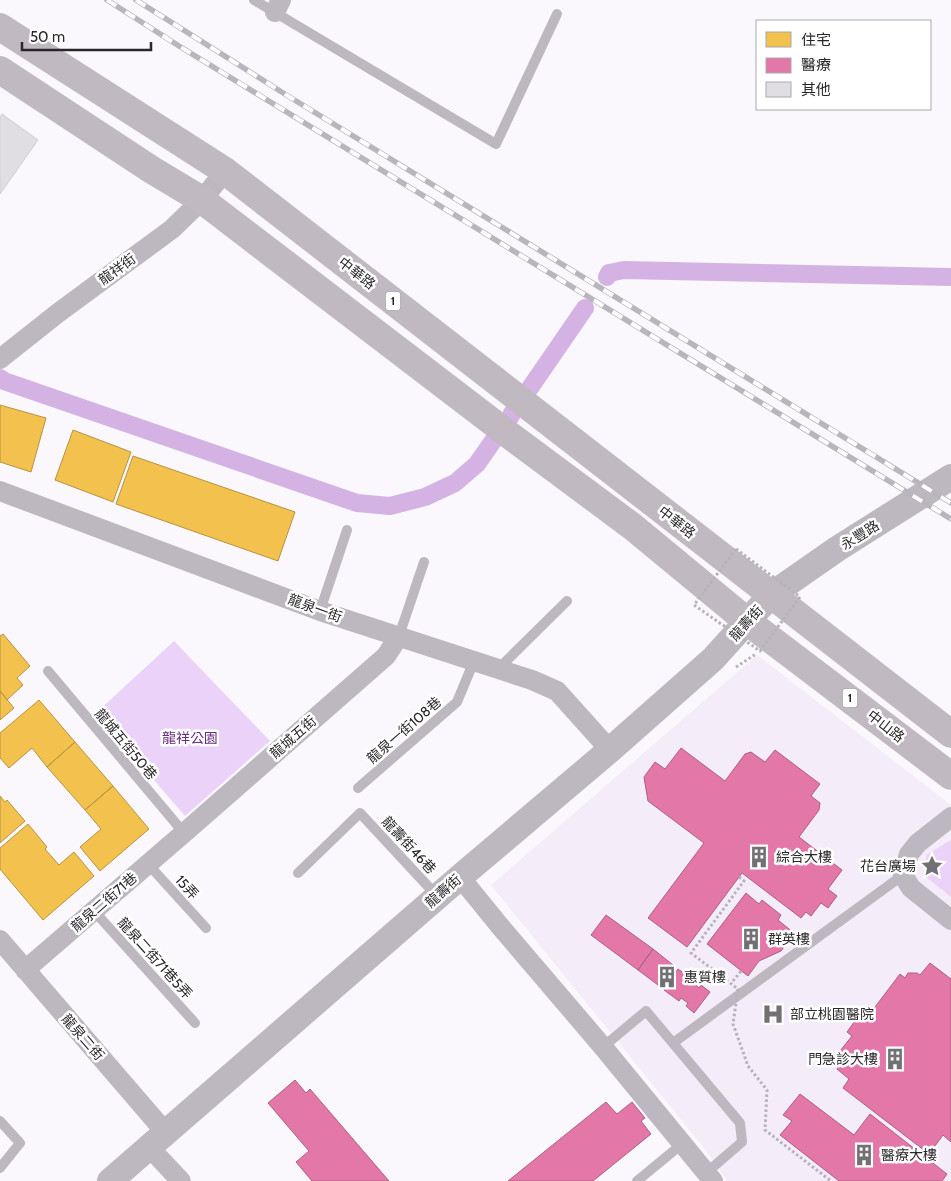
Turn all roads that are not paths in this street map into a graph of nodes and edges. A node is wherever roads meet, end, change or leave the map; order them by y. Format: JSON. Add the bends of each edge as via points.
{"nodes":[{"id":1,"x":254,"y":0,"type":"edge"},
{"id":2,"x":278,"y":6,"type":"edge"},
{"id":3,"x":557,"y":14,"type":"dead end"},
{"id":4,"x":0,"y":27,"type":"edge"},
{"id":5,"x":0,"y":70,"type":"edge"},
{"id":6,"x":225,"y":171,"type":"junction"},
{"id":7,"x":202,"y":200,"type":"junction"},
{"id":8,"x":0,"y":359,"type":"edge"},
{"id":9,"x":941,"y":483,"type":"edge"},
{"id":10,"x":0,"y":491,"type":"edge"},
{"id":11,"x":347,"y":530,"type":"dead end"},
{"id":12,"x":424,"y":562,"type":"dead end"},
{"id":13,"x":771,"y":595,"type":"junction"},
{"id":14,"x":567,"y":601,"type":"dead end"},
{"id":15,"x":320,"y":611,"type":"junction"},
{"id":16,"x":748,"y":622,"type":"junction"},
{"id":17,"x":398,"y":636,"type":"junction"},
{"id":18,"x":474,"y":661,"type":"junction"},
{"id":19,"x":498,"y":669,"type":"junction"},
{"id":20,"x":48,"y":671,"type":"dead end"},
{"id":21,"x":951,"y":734,"type":"edge"},
{"id":22,"x":610,"y":750,"type":"junction"},
{"id":23,"x":951,"y":776,"type":"edge"},
{"id":24,"x":358,"y":788,"type":"dead end"},
{"id":25,"x":951,"y":817,"type":"edge"},
{"id":26,"x":184,"y":834,"type":"junction"},
{"id":27,"x":148,"y":864,"type":"junction"},
{"id":28,"x":298,"y":873,"type":"dead end"},
{"id":29,"x":903,"y":875,"type":"junction"},
{"id":30,"x":460,"y":877,"type":"junction"},
{"id":31,"x":437,"y":896,"type":"junction"},
{"id":32,"x":94,"y":911,"type":"junction"},
{"id":33,"x":951,"y":920,"type":"edge"},
{"id":34,"x":206,"y":928,"type":"dead end"},
{"id":35,"x":0,"y":940,"type":"edge"},
{"id":36,"x":25,"y":970,"type":"junction"},
{"id":37,"x":195,"y":1023,"type":"dead end"},
{"id":38,"x":673,"y":1043,"type":"junction"},
{"id":39,"x":603,"y":1047,"type":"junction"},
{"id":40,"x":0,"y":1121,"type":"edge"},
{"id":41,"x":157,"y":1140,"type":"junction"},
{"id":42,"x":682,"y":1144,"type":"junction"},
{"id":43,"x":0,"y":1168,"type":"edge"},
{"id":44,"x":710,"y":1177,"type":"edge"},
{"id":45,"x":110,"y":1181,"type":"edge"},
{"id":46,"x":181,"y":1181,"type":"edge"},
{"id":47,"x":637,"y":1181,"type":"edge"}],
"edges":[{"from":1,"to":2,"type":"lane"},
{"from":2,"to":3,"type":"lane","via":[[496,144]]},
{"from":4,"to":6,"type":"main road","name":"中華路","number":"1"},
{"from":5,"to":7,"type":"main road","number":"1"},
{"from":6,"to":7,"type":"street","name":"龍祥街"},
{"from":6,"to":13,"type":"main road","name":"中華路","number":"1"},
{"from":7,"to":8,"type":"street","name":"龍祥街","via":[[172,229]]},
{"from":7,"to":16,"type":"main road","number":"1","via":[[633,527]]},
{"from":9,"to":13,"type":"street","name":"永豐路"},
{"from":10,"to":15,"type":"street","name":"龍泉一街"},
{"from":11,"to":15,"type":"lane"},
{"from":12,"to":17,"type":"lane"},
{"from":13,"to":16,"type":"street","name":"龍壽街"},
{"from":13,"to":21,"type":"main road","number":"1"},
{"from":14,"to":19,"type":"lane"},
{"from":15,"to":17,"type":"street","name":"龍泉一街"},
{"from":16,"to":22,"type":"street","name":"龍壽街","via":[[713,659]]},
{"from":16,"to":23,"type":"main road","name":"中山路","number":"1"},
{"from":17,"to":18,"type":"street","name":"龍泉一街"},
{"from":17,"to":26,"type":"street","name":"龍城五街","via":[[386,656]]},
{"from":18,"to":19,"type":"street","name":"龍泉一街"},
{"from":18,"to":24,"type":"lane","name":"龍泉一街108巷","via":[[457,702]]},
{"from":19,"to":22,"type":"street","name":"龍泉一街","via":[[556,691]]},
{"from":20,"to":26,"type":"lane","name":"龍城五街50巷"},
{"from":22,"to":30,"type":"street","name":"龍壽街"},
{"from":25,"to":29,"type":"street","via":[[908,854]]},
{"from":26,"to":27,"type":"street","name":"龍泉二街71巷"},
{"from":27,"to":32,"type":"street","name":"龍泉二街71巷"},
{"from":27,"to":34,"type":"lane","name":"15弄"},
{"from":28,"to":31,"type":"lane","name":"龍壽街46巷","via":[[360,813]]},
{"from":29,"to":33,"type":"street","via":[[911,888]]},
{"from":29,"to":38,"type":"lane"},
{"from":30,"to":31,"type":"street","name":"龍壽街"},
{"from":30,"to":39,"type":"street"},
{"from":31,"to":41,"type":"street","name":"龍壽街"},
{"from":32,"to":36,"type":"street","name":"龍泉二街71巷"},
{"from":32,"to":37,"type":"lane","name":"龍泉二街71巷5弄"},
{"from":35,"to":36,"type":"street","name":"龍泉二街"},
{"from":36,"to":41,"type":"street","name":"龍泉二街"},
{"from":38,"to":39,"type":"lane","via":[[646,1011]]},
{"from":38,"to":44,"type":"lane","via":[[740,1123],[742,1142]]},
{"from":39,"to":42,"type":"street"},
{"from":40,"to":43,"type":"lane","via":[[20,1142]]},
{"from":41,"to":45,"type":"street","name":"龍壽街"},
{"from":41,"to":46,"type":"street","name":"龍泉二街"},
{"from":42,"to":44,"type":"street"},
{"from":42,"to":47,"type":"lane"}]}
